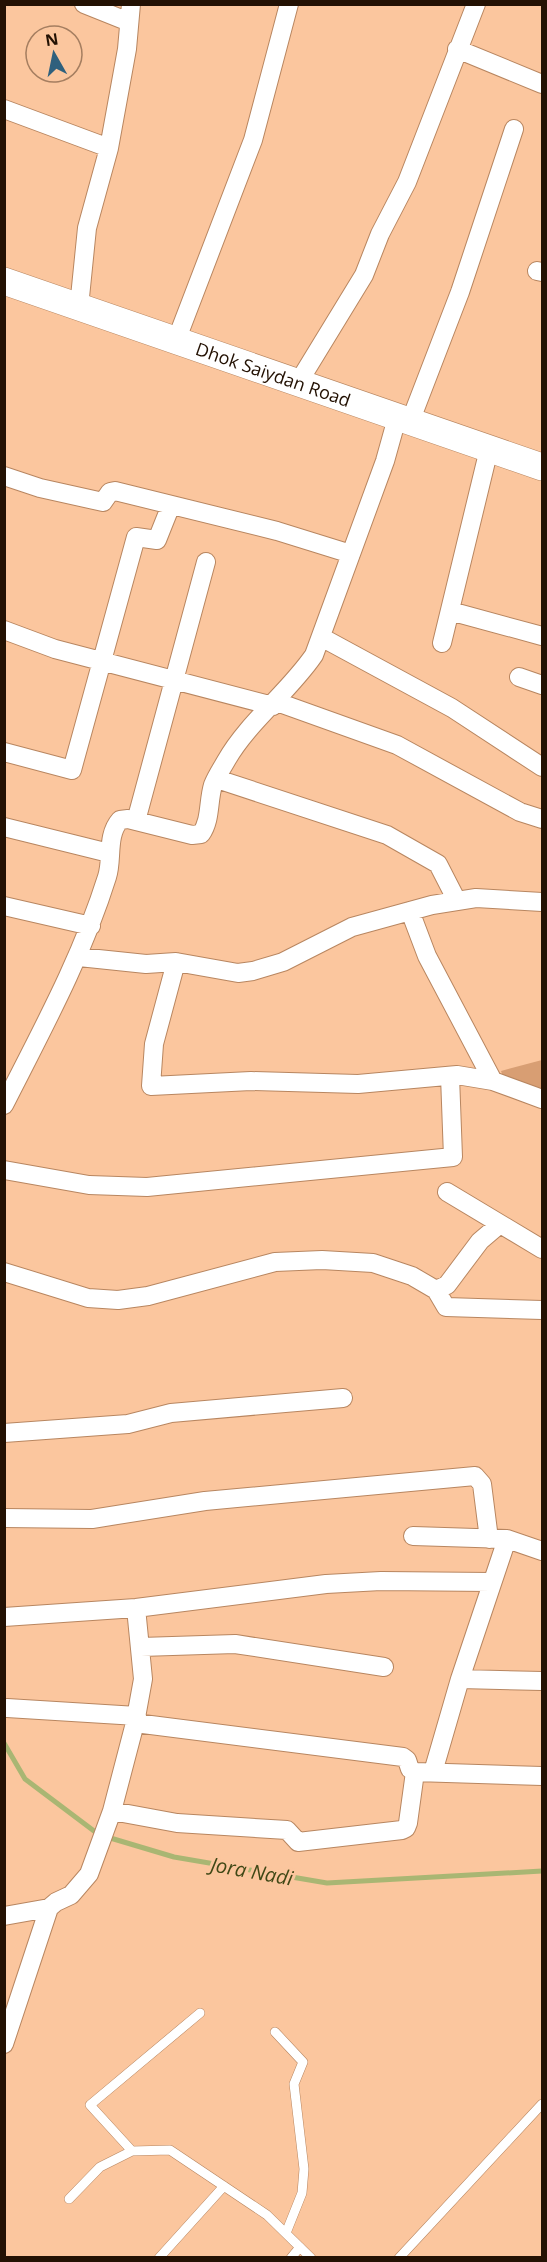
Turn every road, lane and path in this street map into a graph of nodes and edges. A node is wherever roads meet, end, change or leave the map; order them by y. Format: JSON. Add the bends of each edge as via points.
{"nodes":[{"id":1,"x":84,"y":4,"type":"edge"},
{"id":2,"x":289,"y":4,"type":"edge"},
{"id":3,"x":476,"y":4,"type":"edge"},
{"id":4,"x":130,"y":14,"type":"edge"},
{"id":5,"x":457,"y":49,"type":"junction"},
{"id":6,"x":543,"y":84,"type":"edge"},
{"id":7,"x":4,"y":109,"type":"edge"},
{"id":8,"x":514,"y":129,"type":"dead end"},
{"id":9,"x":109,"y":148,"type":"junction"},
{"id":10,"x":4,"y":281,"type":"edge"},
{"id":11,"x":79,"y":307,"type":"junction"},
{"id":12,"x":176,"y":341,"type":"junction"},
{"id":13,"x":298,"y":383,"type":"junction"},
{"id":14,"x":403,"y":420,"type":"junction"},
{"id":15,"x":489,"y":449,"type":"junction"},
{"id":16,"x":543,"y":467,"type":"edge"},
{"id":17,"x":4,"y":476,"type":"edge"},
{"id":18,"x":171,"y":505,"type":"junction"},
{"id":19,"x":351,"y":554,"type":"junction"},
{"id":20,"x":206,"y":562,"type":"dead end"},
{"id":21,"x":450,"y":611,"type":"junction"},
{"id":22,"x":4,"y":630,"type":"edge"},
{"id":23,"x":543,"y":636,"type":"edge"},
{"id":24,"x":321,"y":637,"type":"junction"},
{"id":25,"x":442,"y":643,"type":"dead end"},
{"id":26,"x":103,"y":662,"type":"junction"},
{"id":27,"x":519,"y":677,"type":"dead end"},
{"id":28,"x":175,"y":681,"type":"junction"},
{"id":29,"x":543,"y":685,"type":"edge"},
{"id":30,"x":275,"y":704,"type":"junction"},
{"id":31,"x":4,"y":752,"type":"edge"},
{"id":32,"x":543,"y":767,"type":"edge"},
{"id":33,"x":217,"y":779,"type":"junction"},
{"id":34,"x":543,"y":819,"type":"edge"},
{"id":35,"x":136,"y":821,"type":"junction"},
{"id":36,"x":4,"y":827,"type":"edge"},
{"id":37,"x":109,"y":853,"type":"junction"},
{"id":38,"x":458,"y":901,"type":"junction"},
{"id":39,"x":543,"y":902,"type":"edge"},
{"id":40,"x":4,"y":906,"type":"edge"},
{"id":41,"x":410,"y":911,"type":"junction"},
{"id":42,"x":91,"y":926,"type":"junction"},
{"id":43,"x":79,"y":957,"type":"junction"},
{"id":44,"x":176,"y":962,"type":"junction"},
{"id":45,"x":450,"y":1076,"type":"junction"},
{"id":46,"x":493,"y":1081,"type":"junction"},
{"id":47,"x":543,"y":1099,"type":"edge"},
{"id":48,"x":4,"y":1105,"type":"edge"},
{"id":49,"x":4,"y":1170,"type":"edge"},
{"id":50,"x":447,"y":1192,"type":"dead end"},
{"id":51,"x":500,"y":1224,"type":"junction"},
{"id":52,"x":543,"y":1249,"type":"edge"},
{"id":53,"x":4,"y":1272,"type":"edge"},
{"id":54,"x":436,"y":1290,"type":"junction"},
{"id":55,"x":543,"y":1310,"type":"edge"},
{"id":56,"x":343,"y":1398,"type":"dead end"},
{"id":57,"x":4,"y":1433,"type":"edge"},
{"id":58,"x":4,"y":1518,"type":"edge"},
{"id":59,"x":413,"y":1536,"type":"dead end"},
{"id":60,"x":489,"y":1539,"type":"junction"},
{"id":61,"x":507,"y":1539,"type":"junction"},
{"id":62,"x":543,"y":1551,"type":"edge"},
{"id":63,"x":491,"y":1582,"type":"junction"},
{"id":64,"x":136,"y":1608,"type":"junction"},
{"id":65,"x":4,"y":1617,"type":"edge"},
{"id":66,"x":141,"y":1647,"type":"junction"},
{"id":67,"x":384,"y":1666,"type":"dead end"},
{"id":68,"x":460,"y":1679,"type":"junction"},
{"id":69,"x":543,"y":1681,"type":"edge"},
{"id":70,"x":7,"y":1707,"type":"dead end"},
{"id":71,"x":136,"y":1719,"type":"junction"},
{"id":72,"x":424,"y":1772,"type":"junction"},
{"id":73,"x":543,"y":1776,"type":"edge"},
{"id":74,"x":112,"y":1811,"type":"junction"},
{"id":75,"x":50,"y":1908,"type":"junction"},
{"id":76,"x":4,"y":1916,"type":"edge"},
{"id":77,"x":200,"y":2013,"type":"dead end"},
{"id":78,"x":275,"y":2032,"type":"dead end"},
{"id":79,"x":4,"y":2044,"type":"edge"},
{"id":80,"x":543,"y":2104,"type":"edge"},
{"id":81,"x":132,"y":2151,"type":"junction"},
{"id":82,"x":224,"y":2186,"type":"junction"},
{"id":83,"x":69,"y":2199,"type":"dead end"},
{"id":84,"x":286,"y":2233,"type":"junction"},
{"id":85,"x":300,"y":2247,"type":"junction"},
{"id":86,"x":159,"y":2258,"type":"edge"},
{"id":87,"x":291,"y":2258,"type":"edge"},
{"id":88,"x":311,"y":2258,"type":"edge"},
{"id":89,"x":399,"y":2258,"type":"edge"}],
"edges":[{"from":1,"to":4,"type":"street"},
{"from":2,"to":12,"type":"street","via":[[253,140]]},
{"from":3,"to":5,"type":"street"},
{"from":4,"to":9,"type":"street"},
{"from":5,"to":6,"type":"street"},
{"from":5,"to":13,"type":"street","via":[[407,182],[364,276]]},
{"from":7,"to":9,"type":"street"},
{"from":8,"to":14,"type":"street","via":[[460,292]]},
{"from":9,"to":11,"type":"street","via":[[87,228]]},
{"from":10,"to":11,"type":"main road","name":"Dhok Saiydan Road"},
{"from":11,"to":12,"type":"main road","name":"Dhok Saiydan Road"},
{"from":12,"to":13,"type":"main road","name":"Dhok Saiydan Road"},
{"from":13,"to":14,"type":"main road","name":"Dhok Saiydan Road"},
{"from":14,"to":15,"type":"main road","name":"Dhok Saiydan Road"},
{"from":14,"to":19,"type":"street"},
{"from":15,"to":16,"type":"main road","name":"Dhok Saiydan Road"},
{"from":15,"to":21,"type":"street"},
{"from":17,"to":18,"type":"street","via":[[103,502],[110,492],[116,491]]},
{"from":18,"to":19,"type":"street"},
{"from":18,"to":26,"type":"street","via":[[157,540],[136,537]]},
{"from":19,"to":24,"type":"street"},
{"from":20,"to":28,"type":"street"},
{"from":21,"to":23,"type":"street"},
{"from":21,"to":25,"type":"street"},
{"from":22,"to":26,"type":"street"},
{"from":24,"to":30,"type":"street","via":[[314,655]]},
{"from":24,"to":32,"type":"street","via":[[452,708]]},
{"from":26,"to":28,"type":"street"},
{"from":26,"to":31,"type":"street","via":[[72,770]]},
{"from":27,"to":29,"type":"street"},
{"from":28,"to":30,"type":"street"},
{"from":28,"to":35,"type":"street"},
{"from":30,"to":33,"type":"street","via":[[227,759]]},
{"from":30,"to":34,"type":"street","via":[[397,745],[520,812]]},
{"from":33,"to":35,"type":"street","via":[[201,834]]},
{"from":33,"to":38,"type":"street","via":[[387,835],[438,864]]},
{"from":35,"to":37,"type":"street","via":[[120,820]]},
{"from":36,"to":37,"type":"street"},
{"from":37,"to":42,"type":"street","via":[[109,873]]},
{"from":38,"to":39,"type":"street","via":[[476,898]]},
{"from":38,"to":41,"type":"street"},
{"from":40,"to":42,"type":"street"},
{"from":41,"to":44,"type":"street","via":[[352,927],[283,962],[253,971],[238,973]]},
{"from":41,"to":46,"type":"street","via":[[427,956]]},
{"from":42,"to":43,"type":"street"},
{"from":43,"to":44,"type":"street","via":[[146,964]]},
{"from":43,"to":48,"type":"street"},
{"from":44,"to":45,"type":"street","via":[[154,1044],[151,1086],[251,1081],[358,1084]]},
{"from":45,"to":46,"type":"street"},
{"from":45,"to":49,"type":"street","via":[[453,1157],[147,1187],[89,1185]]},
{"from":46,"to":47,"type":"street"},
{"from":50,"to":51,"type":"street"},
{"from":51,"to":52,"type":"street"},
{"from":51,"to":54,"type":"street","via":[[480,1241],[447,1285]]},
{"from":53,"to":54,"type":"street","via":[[88,1298],[118,1300],[148,1296],[275,1262],[322,1260],[373,1263],[412,1275]]},
{"from":54,"to":55,"type":"street","via":[[446,1307]]},
{"from":56,"to":57,"type":"street","via":[[171,1413],[128,1424]]},
{"from":58,"to":60,"type":"street","via":[[92,1519],[205,1501],[475,1476],[482,1484]]},
{"from":59,"to":60,"type":"street"},
{"from":60,"to":61,"type":"street"},
{"from":61,"to":62,"type":"street"},
{"from":61,"to":63,"type":"street"},
{"from":63,"to":64,"type":"street","via":[[326,1584]]},
{"from":63,"to":68,"type":"street"},
{"from":64,"to":65,"type":"street"},
{"from":64,"to":66,"type":"street"},
{"from":66,"to":67,"type":"street","via":[[236,1644]]},
{"from":66,"to":71,"type":"street","via":[[144,1672]]},
{"from":68,"to":69,"type":"street"},
{"from":68,"to":72,"type":"street"},
{"from":70,"to":71,"type":"street"},
{"from":71,"to":72,"type":"street","via":[[403,1757],[410,1769]]},
{"from":71,"to":74,"type":"street"},
{"from":72,"to":73,"type":"street"},
{"from":72,"to":74,"type":"street","via":[[408,1823],[402,1830],[298,1842],[287,1830],[177,1823]]},
{"from":74,"to":75,"type":"street","via":[[89,1874],[71,1895]]},
{"from":75,"to":76,"type":"street"},
{"from":75,"to":79,"type":"street"},
{"from":77,"to":81,"type":"lane","via":[[90,2104]]},
{"from":78,"to":84,"type":"lane","via":[[303,2062],[294,2084],[302,2193]]},
{"from":80,"to":89,"type":"lane"},
{"from":81,"to":82,"type":"lane","via":[[170,2150]]},
{"from":81,"to":83,"type":"lane","via":[[100,2168]]},
{"from":82,"to":84,"type":"lane"},
{"from":82,"to":86,"type":"lane"},
{"from":84,"to":85,"type":"lane"},
{"from":85,"to":87,"type":"lane"},
{"from":85,"to":88,"type":"lane"}]}
